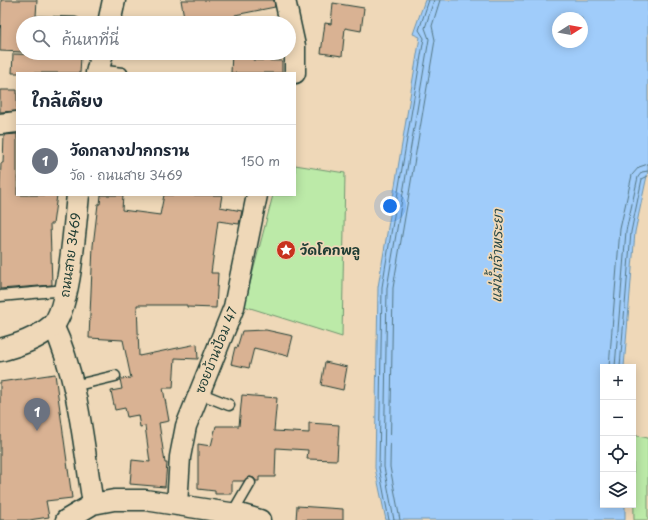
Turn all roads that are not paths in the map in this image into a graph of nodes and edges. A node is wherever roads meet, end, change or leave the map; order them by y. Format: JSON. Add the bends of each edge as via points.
{"nodes":[{"id":1,"x":114,"y":0,"type":"edge"},
{"id":2,"x":285,"y":0,"type":"edge"},
{"id":3,"x":111,"y":16,"type":"edge"},
{"id":4,"x":288,"y":16,"type":"edge"},
{"id":5,"x":295,"y":60,"type":"edge"},
{"id":6,"x":99,"y":65,"type":"edge"},
{"id":7,"x":119,"y":72,"type":"edge"},
{"id":8,"x":295,"y":72,"type":"edge"},
{"id":9,"x":16,"y":122,"type":"edge"},
{"id":10,"x":0,"y":124,"type":"edge"},
{"id":11,"x":78,"y":196,"type":"edge"},
{"id":12,"x":257,"y":196,"type":"edge"},
{"id":13,"x":66,"y":290,"type":"junction"},
{"id":14,"x":0,"y":296,"type":"edge"},
{"id":15,"x":53,"y":325,"type":"junction"},
{"id":16,"x":0,"y":350,"type":"edge"},
{"id":17,"x":115,"y":376,"type":"dead end"},
{"id":18,"x":73,"y":386,"type":"junction"},
{"id":19,"x":199,"y":393,"type":"junction"},
{"id":20,"x":229,"y":405,"type":"dead end"},
{"id":21,"x":250,"y":483,"type":"dead end"},
{"id":22,"x":93,"y":504,"type":"junction"},
{"id":23,"x":186,"y":510,"type":"edge"},
{"id":24,"x":232,"y":514,"type":"junction"},
{"id":25,"x":66,"y":520,"type":"edge"},
{"id":26,"x":260,"y":520,"type":"edge"}],
"edges":[{"from":1,"to":3,"type":"street"},
{"from":2,"to":4,"type":"street"},
{"from":5,"to":8,"type":"street"},
{"from":6,"to":7,"type":"lane"},
{"from":9,"to":10,"type":"street"},
{"from":11,"to":13,"type":"street","name":"ถนนสาย 3469"},
{"from":12,"to":19,"type":"street","name":"ซอยบ้านป้อม 47","via":[[234,307]]},
{"from":13,"to":14,"type":"lane"},
{"from":13,"to":15,"type":"street","name":"ถนนสาย 3469","via":[[63,307]]},
{"from":15,"to":16,"type":"street","name":"ถนนสาย 3469","via":[[33,339]]},
{"from":15,"to":18,"type":"street","via":[[63,346]]},
{"from":17,"to":18,"type":"lane"},
{"from":18,"to":22,"type":"street"},
{"from":19,"to":20,"type":"lane"},
{"from":19,"to":23,"type":"street","name":"ซอยบ้านป้อม 47","via":[[186,426],[180,457]]},
{"from":21,"to":24,"type":"lane"},
{"from":22,"to":23,"type":"street","via":[[114,500],[145,500]]},
{"from":22,"to":25,"type":"street"},
{"from":23,"to":24,"type":"street"},
{"from":24,"to":26,"type":"street"}]}
